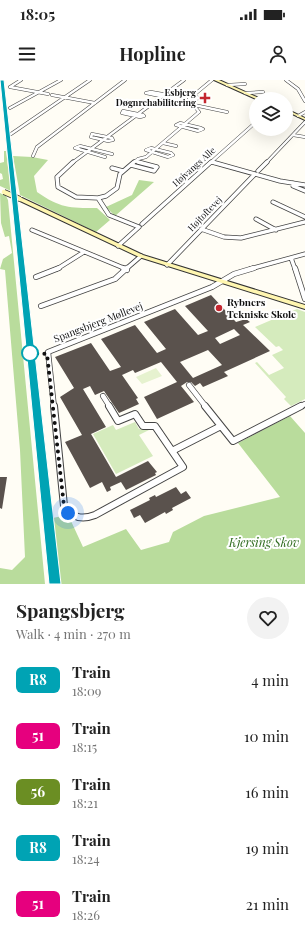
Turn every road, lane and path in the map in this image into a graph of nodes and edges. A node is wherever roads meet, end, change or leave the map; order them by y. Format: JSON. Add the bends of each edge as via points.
{"nodes":[{"id":1,"x":21,"y":80,"type":"edge"},
{"id":2,"x":61,"y":80,"type":"edge"},
{"id":3,"x":90,"y":80,"type":"edge"},
{"id":4,"x":125,"y":80,"type":"edge"},
{"id":5,"x":184,"y":80,"type":"edge"},
{"id":6,"x":212,"y":80,"type":"edge"},
{"id":7,"x":216,"y":80,"type":"edge"},
{"id":8,"x":286,"y":80,"type":"edge"},
{"id":9,"x":244,"y":84,"type":"dead end"},
{"id":10,"x":227,"y":85,"type":"junction"},
{"id":11,"x":39,"y":92,"type":"junction"},
{"id":12,"x":245,"y":92,"type":"junction"},
{"id":13,"x":249,"y":92,"type":"edge"},
{"id":14,"x":48,"y":94,"type":"dead end"},
{"id":15,"x":249,"y":94,"type":"edge"},
{"id":16,"x":52,"y":95,"type":"dead end"},
{"id":17,"x":163,"y":96,"type":"junction"},
{"id":18,"x":192,"y":96,"type":"junction"},
{"id":19,"x":65,"y":97,"type":"junction"},
{"id":20,"x":148,"y":100,"type":"dead end"},
{"id":21,"x":190,"y":101,"type":"junction"},
{"id":22,"x":305,"y":101,"type":"edge"},
{"id":23,"x":155,"y":102,"type":"junction"},
{"id":24,"x":95,"y":103,"type":"junction"},
{"id":25,"x":194,"y":105,"type":"junction"},
{"id":26,"x":149,"y":106,"type":"junction"},
{"id":27,"x":156,"y":107,"type":"dead end"},
{"id":28,"x":10,"y":108,"type":"dead end"},
{"id":29,"x":227,"y":112,"type":"dead end"},
{"id":30,"x":304,"y":113,"type":"edge"},
{"id":31,"x":139,"y":114,"type":"junction"},
{"id":32,"x":293,"y":114,"type":"edge"},
{"id":33,"x":135,"y":116,"type":"junction"},
{"id":34,"x":298,"y":116,"type":"junction"},
{"id":35,"x":305,"y":119,"type":"edge"},
{"id":36,"x":305,"y":122,"type":"edge"},
{"id":37,"x":185,"y":124,"type":"junction"},
{"id":38,"x":182,"y":127,"type":"junction"},
{"id":39,"x":249,"y":128,"type":"edge"},
{"id":40,"x":11,"y":134,"type":"dead end"},
{"id":41,"x":293,"y":135,"type":"joint"},
{"id":42,"x":292,"y":136,"type":"edge"},
{"id":43,"x":107,"y":137,"type":"junction"},
{"id":44,"x":305,"y":138,"type":"edge"},
{"id":45,"x":103,"y":140,"type":"junction"},
{"id":46,"x":163,"y":143,"type":"junction"},
{"id":47,"x":176,"y":146,"type":"dead end"},
{"id":48,"x":90,"y":149,"type":"junction"},
{"id":49,"x":156,"y":150,"type":"junction"},
{"id":50,"x":86,"y":152,"type":"junction"},
{"id":51,"x":152,"y":153,"type":"junction"},
{"id":52,"x":112,"y":154,"type":"dead end"},
{"id":53,"x":33,"y":156,"type":"dead end"},
{"id":54,"x":105,"y":158,"type":"dead end"},
{"id":55,"x":135,"y":161,"type":"junction"},
{"id":56,"x":212,"y":162,"type":"junction"},
{"id":57,"x":131,"y":165,"type":"junction"},
{"id":58,"x":112,"y":168,"type":"dead end"},
{"id":59,"x":123,"y":171,"type":"junction"},
{"id":60,"x":256,"y":172,"type":"junction"},
{"id":61,"x":293,"y":183,"type":"junction"},
{"id":62,"x":305,"y":185,"type":"edge"},
{"id":63,"x":2,"y":191,"type":"edge"},
{"id":64,"x":305,"y":191,"type":"edge"},
{"id":65,"x":98,"y":198,"type":"junction"},
{"id":66,"x":274,"y":202,"type":"dead end"},
{"id":67,"x":305,"y":217,"type":"edge"},
{"id":68,"x":256,"y":220,"type":"dead end"},
{"id":69,"x":305,"y":222,"type":"edge"},
{"id":70,"x":140,"y":225,"type":"junction"},
{"id":71,"x":201,"y":229,"type":"junction"},
{"id":72,"x":32,"y":230,"type":"dead end"},
{"id":73,"x":276,"y":230,"type":"junction"},
{"id":74,"x":118,"y":246,"type":"junction"},
{"id":75,"x":84,"y":252,"type":"junction"},
{"id":76,"x":305,"y":254,"type":"edge"},
{"id":77,"x":141,"y":256,"type":"junction"},
{"id":78,"x":292,"y":258,"type":"junction"},
{"id":79,"x":167,"y":265,"type":"junction"},
{"id":80,"x":127,"y":270,"type":"junction"},
{"id":81,"x":36,"y":276,"type":"dead end"},
{"id":82,"x":222,"y":282,"type":"junction"},
{"id":83,"x":305,"y":299,"type":"edge"},
{"id":84,"x":41,"y":306,"type":"dead end"},
{"id":85,"x":305,"y":307,"type":"edge"},
{"id":86,"x":189,"y":385,"type":"dead end"},
{"id":87,"x":103,"y":396,"type":"dead end"},
{"id":88,"x":305,"y":404,"type":"edge"},
{"id":89,"x":221,"y":426,"type":"junction"},
{"id":90,"x":172,"y":451,"type":"junction"}],
"edges":[{"from":1,"to":11,"type":"street","via":[[10,87]]},
{"from":2,"to":11,"type":"street"},
{"from":3,"to":19,"type":"street"},
{"from":4,"to":24,"type":"street"},
{"from":5,"to":17,"type":"street"},
{"from":6,"to":18,"type":"street"},
{"from":7,"to":10,"type":"street"},
{"from":8,"to":22,"type":"street","via":[[298,88]]},
{"from":9,"to":10,"type":"street"},
{"from":10,"to":12,"type":"street"},
{"from":11,"to":14,"type":"street"},
{"from":11,"to":28,"type":"street"},
{"from":12,"to":13,"type":"street"},
{"from":12,"to":15,"type":"street"},
{"from":16,"to":19,"type":"street"},
{"from":17,"to":17,"type":"street","via":[[146,93],[151,92]]},
{"from":17,"to":23,"type":"street"},
{"from":18,"to":21,"type":"street"},
{"from":18,"to":21,"type":"street","via":[[199,98]]},
{"from":19,"to":24,"type":"street"},
{"from":19,"to":40,"type":"street"},
{"from":20,"to":23,"type":"street"},
{"from":21,"to":25,"type":"street"},
{"from":23,"to":26,"type":"street"},
{"from":24,"to":53,"type":"street","via":[[37,147]]},
{"from":25,"to":29,"type":"street"},
{"from":25,"to":37,"type":"street","via":[[199,112]]},
{"from":26,"to":27,"type":"street"},
{"from":26,"to":31,"type":"street"},
{"from":30,"to":34,"type":"street"},
{"from":31,"to":33,"type":"street"},
{"from":31,"to":33,"type":"street","via":[[144,116]]},
{"from":31,"to":33,"type":"street","via":[[121,112]]},
{"from":32,"to":34,"type":"street"},
{"from":33,"to":43,"type":"street"},
{"from":34,"to":35,"type":"street"},
{"from":36,"to":41,"type":"street","name":"Højtoftevej"},
{"from":37,"to":38,"type":"street"},
{"from":37,"to":38,"type":"street","via":[[176,124]]},
{"from":37,"to":38,"type":"street","via":[[202,130]]},
{"from":38,"to":46,"type":"street"},
{"from":39,"to":56,"type":"street","name":"Højvangs Alle"},
{"from":41,"to":44,"type":"street"},
{"from":42,"to":60,"type":"street","name":"Højtoftevej"},
{"from":43,"to":45,"type":"street"},
{"from":43,"to":45,"type":"street","via":[[113,140]]},
{"from":43,"to":45,"type":"street","via":[[95,134],[90,136]]},
{"from":45,"to":48,"type":"street"},
{"from":46,"to":47,"type":"street"},
{"from":46,"to":49,"type":"street"},
{"from":48,"to":50,"type":"street"},
{"from":48,"to":50,"type":"street","via":[[80,146],[75,148]]},
{"from":48,"to":52,"type":"street"},
{"from":49,"to":51,"type":"street"},
{"from":49,"to":51,"type":"street","via":[[147,149]]},
{"from":49,"to":51,"type":"street","via":[[173,155],[168,157]]},
{"from":50,"to":54,"type":"street"},
{"from":50,"to":65,"type":"street","via":[[60,172],[56,182],[58,187],[71,196]]},
{"from":51,"to":55,"type":"street"},
{"from":55,"to":57,"type":"street"},
{"from":55,"to":57,"type":"street","via":[[157,167],[154,171]]},
{"from":56,"to":60,"type":"street"},
{"from":56,"to":70,"type":"street","name":"Højvangs Alle"},
{"from":57,"to":59,"type":"street"},
{"from":58,"to":59,"type":"street"},
{"from":59,"to":65,"type":"street","via":[[118,176],[117,188]]},
{"from":60,"to":61,"type":"street"},
{"from":60,"to":71,"type":"street","name":"Højtoftevej"},
{"from":61,"to":62,"type":"street"},
{"from":61,"to":64,"type":"street","via":[[293,186]]},
{"from":63,"to":74,"type":"street","bridge":true},
{"from":65,"to":70,"type":"street","via":[[109,215]]},
{"from":66,"to":67,"type":"street"},
{"from":68,"to":73,"type":"street"},
{"from":69,"to":73,"type":"street"},
{"from":70,"to":74,"type":"street","name":"Højvangs Alle"},
{"from":71,"to":73,"type":"street","via":[[235,239]]},
{"from":71,"to":79,"type":"street","name":"Højtoftevej"},
{"from":72,"to":75,"type":"street"},
{"from":74,"to":77,"type":"street"},
{"from":75,"to":80,"type":"street"},
{"from":75,"to":81,"type":"street","via":[[58,269]]},
{"from":76,"to":78,"type":"street"},
{"from":77,"to":79,"type":"street"},
{"from":77,"to":80,"type":"street"},
{"from":78,"to":82,"type":"street","via":[[234,274]]},
{"from":78,"to":83,"type":"street"},
{"from":79,"to":82,"type":"street"},
{"from":80,"to":84,"type":"street","via":[[115,279]]},
{"from":82,"to":85,"type":"street"},
{"from":82,"to":90,"type":"street","name":"Spangsbjerg Møllevej","via":[[48,352],[64,506],[68,513],[78,518],[87,518],[183,467]]},
{"from":86,"to":89,"type":"street"},
{"from":87,"to":90,"type":"street","name":"Spangsbjerg Møllevej","via":[[118,421],[135,414],[143,426],[155,426]]},
{"from":88,"to":89,"type":"street","via":[[233,441]]},
{"from":89,"to":90,"type":"street"}]}
